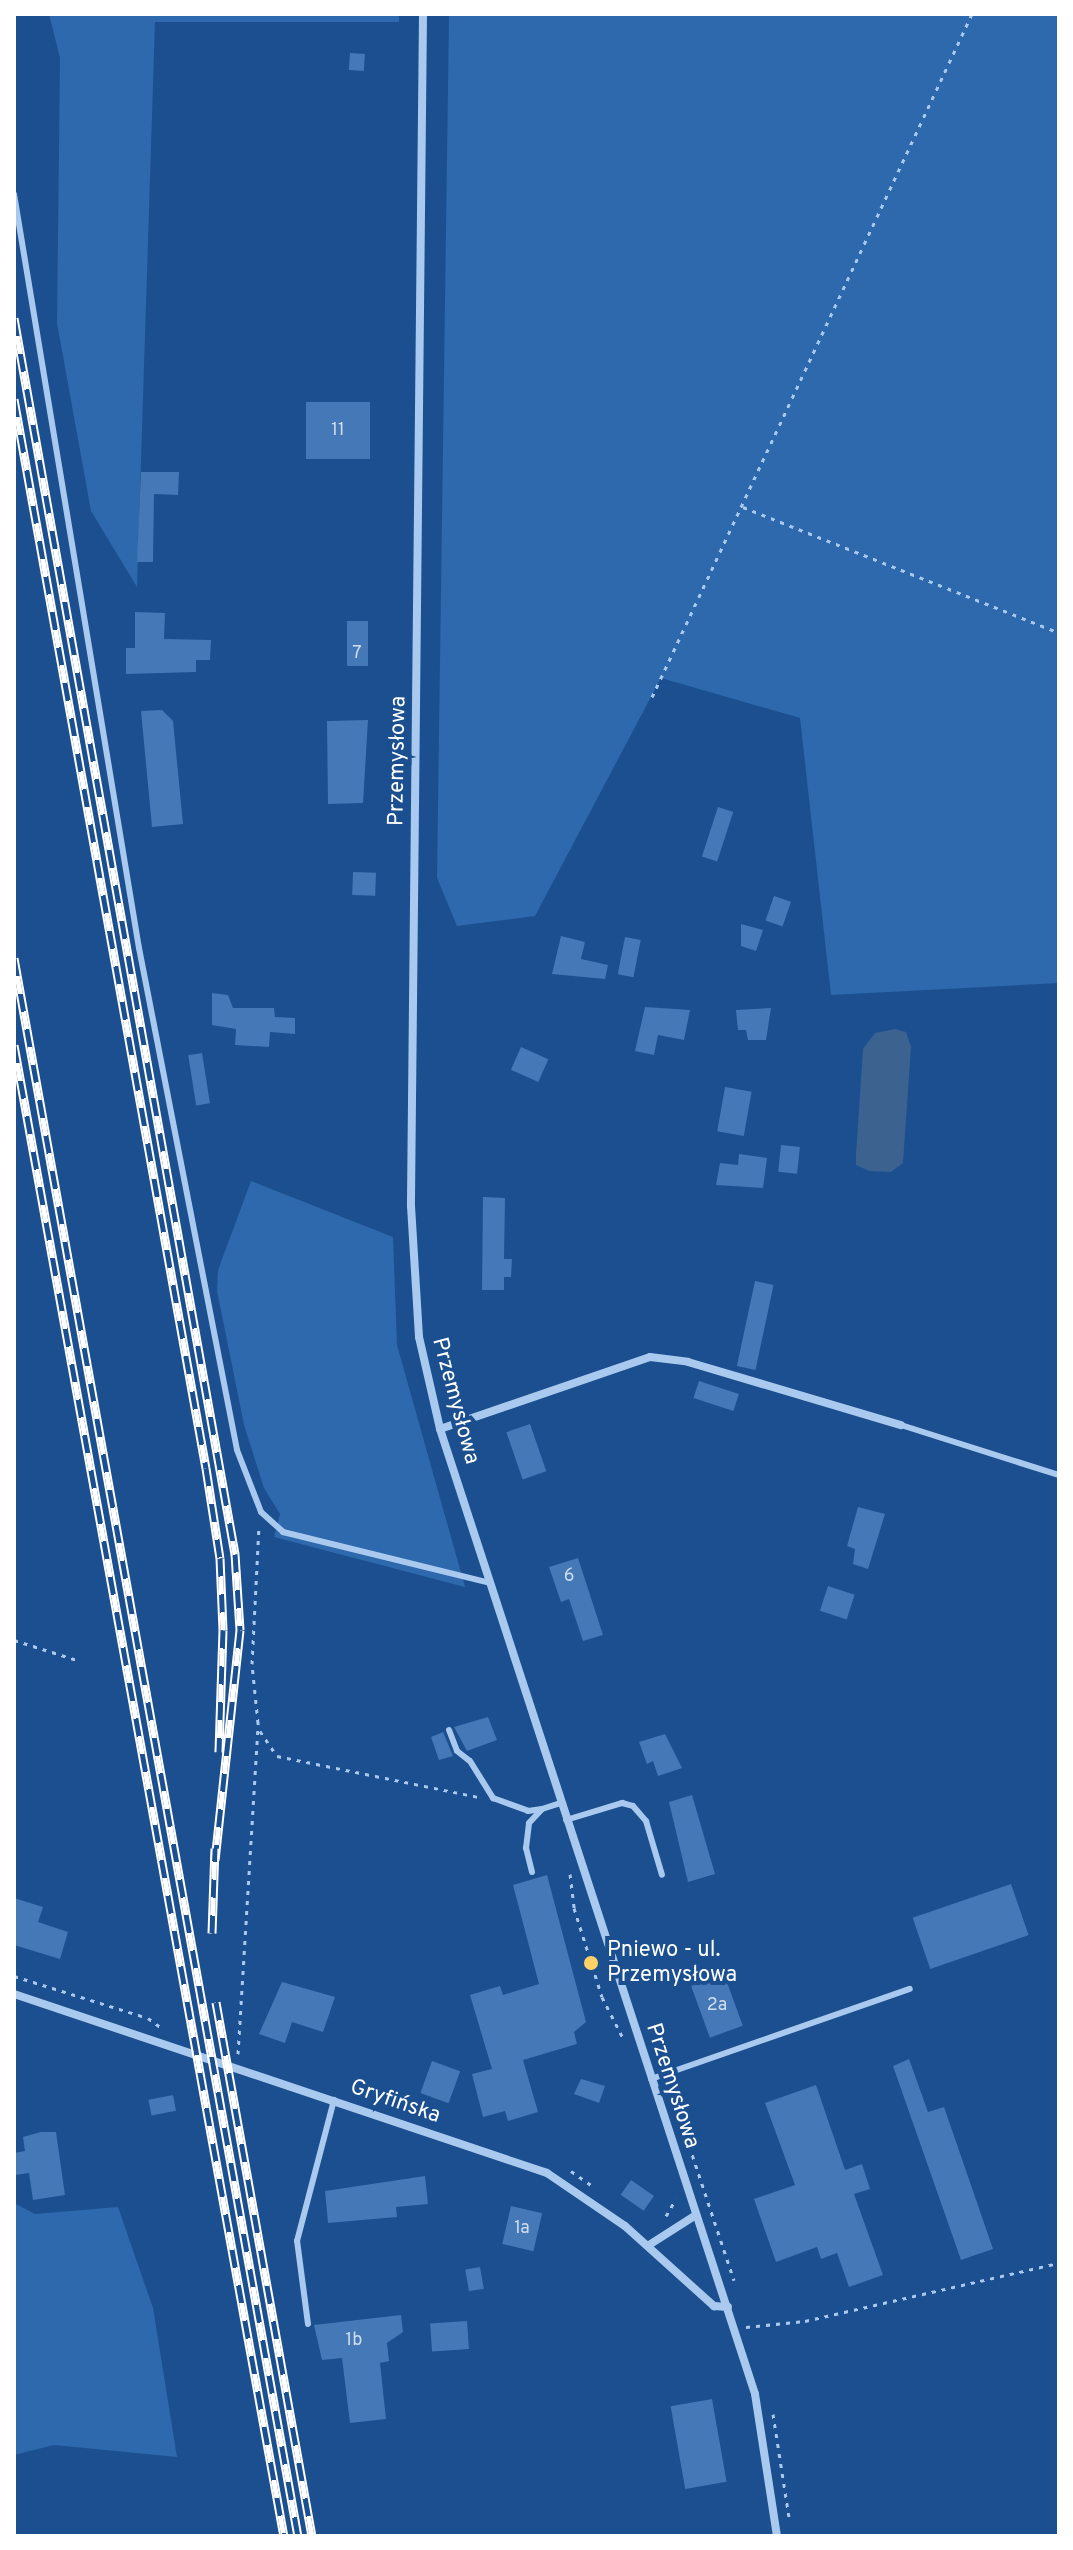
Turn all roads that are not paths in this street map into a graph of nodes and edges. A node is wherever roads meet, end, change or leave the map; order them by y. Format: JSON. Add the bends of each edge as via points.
{"nodes":[{"id":1,"x":423,"y":14,"type":"edge"},
{"id":2,"x":14,"y":194,"type":"edge"},
{"id":3,"x":901,"y":1425,"type":"joint"},
{"id":4,"x":440,"y":1429,"type":"junction"},
{"id":5,"x":1059,"y":1475,"type":"edge"},
{"id":6,"x":490,"y":1583,"type":"junction"},
{"id":7,"x":449,"y":1730,"type":"dead end"},
{"id":8,"x":561,"y":1803,"type":"junction"},
{"id":9,"x":542,"y":1809,"type":"junction"},
{"id":10,"x":566,"y":1820,"type":"junction"},
{"id":11,"x":532,"y":1872,"type":"dead end"},
{"id":12,"x":662,"y":1875,"type":"dead end"},
{"id":13,"x":910,"y":1989,"type":"dead end"},
{"id":14,"x":14,"y":1994,"type":"edge"},
{"id":15,"x":651,"y":2079,"type":"junction"},
{"id":16,"x":334,"y":2100,"type":"junction"},
{"id":17,"x":696,"y":2215,"type":"junction"},
{"id":18,"x":649,"y":2245,"type":"junction"},
{"id":19,"x":728,"y":2307,"type":"junction"},
{"id":20,"x":308,"y":2324,"type":"dead end"},
{"id":21,"x":777,"y":2536,"type":"edge"}],
"edges":[{"from":1,"to":4,"type":"street","name":"Przemysłowa","via":[[411,1206],[415,1313]]},
{"from":2,"to":6,"type":"lane","via":[[141,964],[237,1450],[261,1512],[283,1532]]},
{"from":3,"to":4,"type":"street","via":[[688,1362],[650,1357]]},
{"from":3,"to":5,"type":"lane"},
{"from":4,"to":6,"type":"street","name":"Przemysłowa"},
{"from":6,"to":8,"type":"street","name":"Przemysłowa"},
{"from":7,"to":9,"type":"lane","via":[[457,1751],[497,1800],[528,1811]]},
{"from":8,"to":9,"type":"lane"},
{"from":8,"to":10,"type":"street","name":"Przemysłowa"},
{"from":9,"to":11,"type":"lane","via":[[526,1835]]},
{"from":10,"to":12,"type":"lane","via":[[622,1803],[633,1806],[646,1821]]},
{"from":10,"to":15,"type":"street","name":"Przemysłowa"},
{"from":13,"to":15,"type":"lane"},
{"from":14,"to":16,"type":"street","name":"Gryfińska"},
{"from":15,"to":17,"type":"street","name":"Przemysłowa"},
{"from":16,"to":18,"type":"street","name":"Gryfińska","via":[[547,2173],[588,2197]]},
{"from":16,"to":20,"type":"lane","via":[[297,2241]]},
{"from":17,"to":18,"type":"street"},
{"from":17,"to":19,"type":"street","name":"Przemysłowa"},
{"from":18,"to":19,"type":"street","name":"Gryfińska","via":[[708,2301]]},
{"from":19,"to":21,"type":"street","name":"Przemysłowa","via":[[764,2433]]}]}
